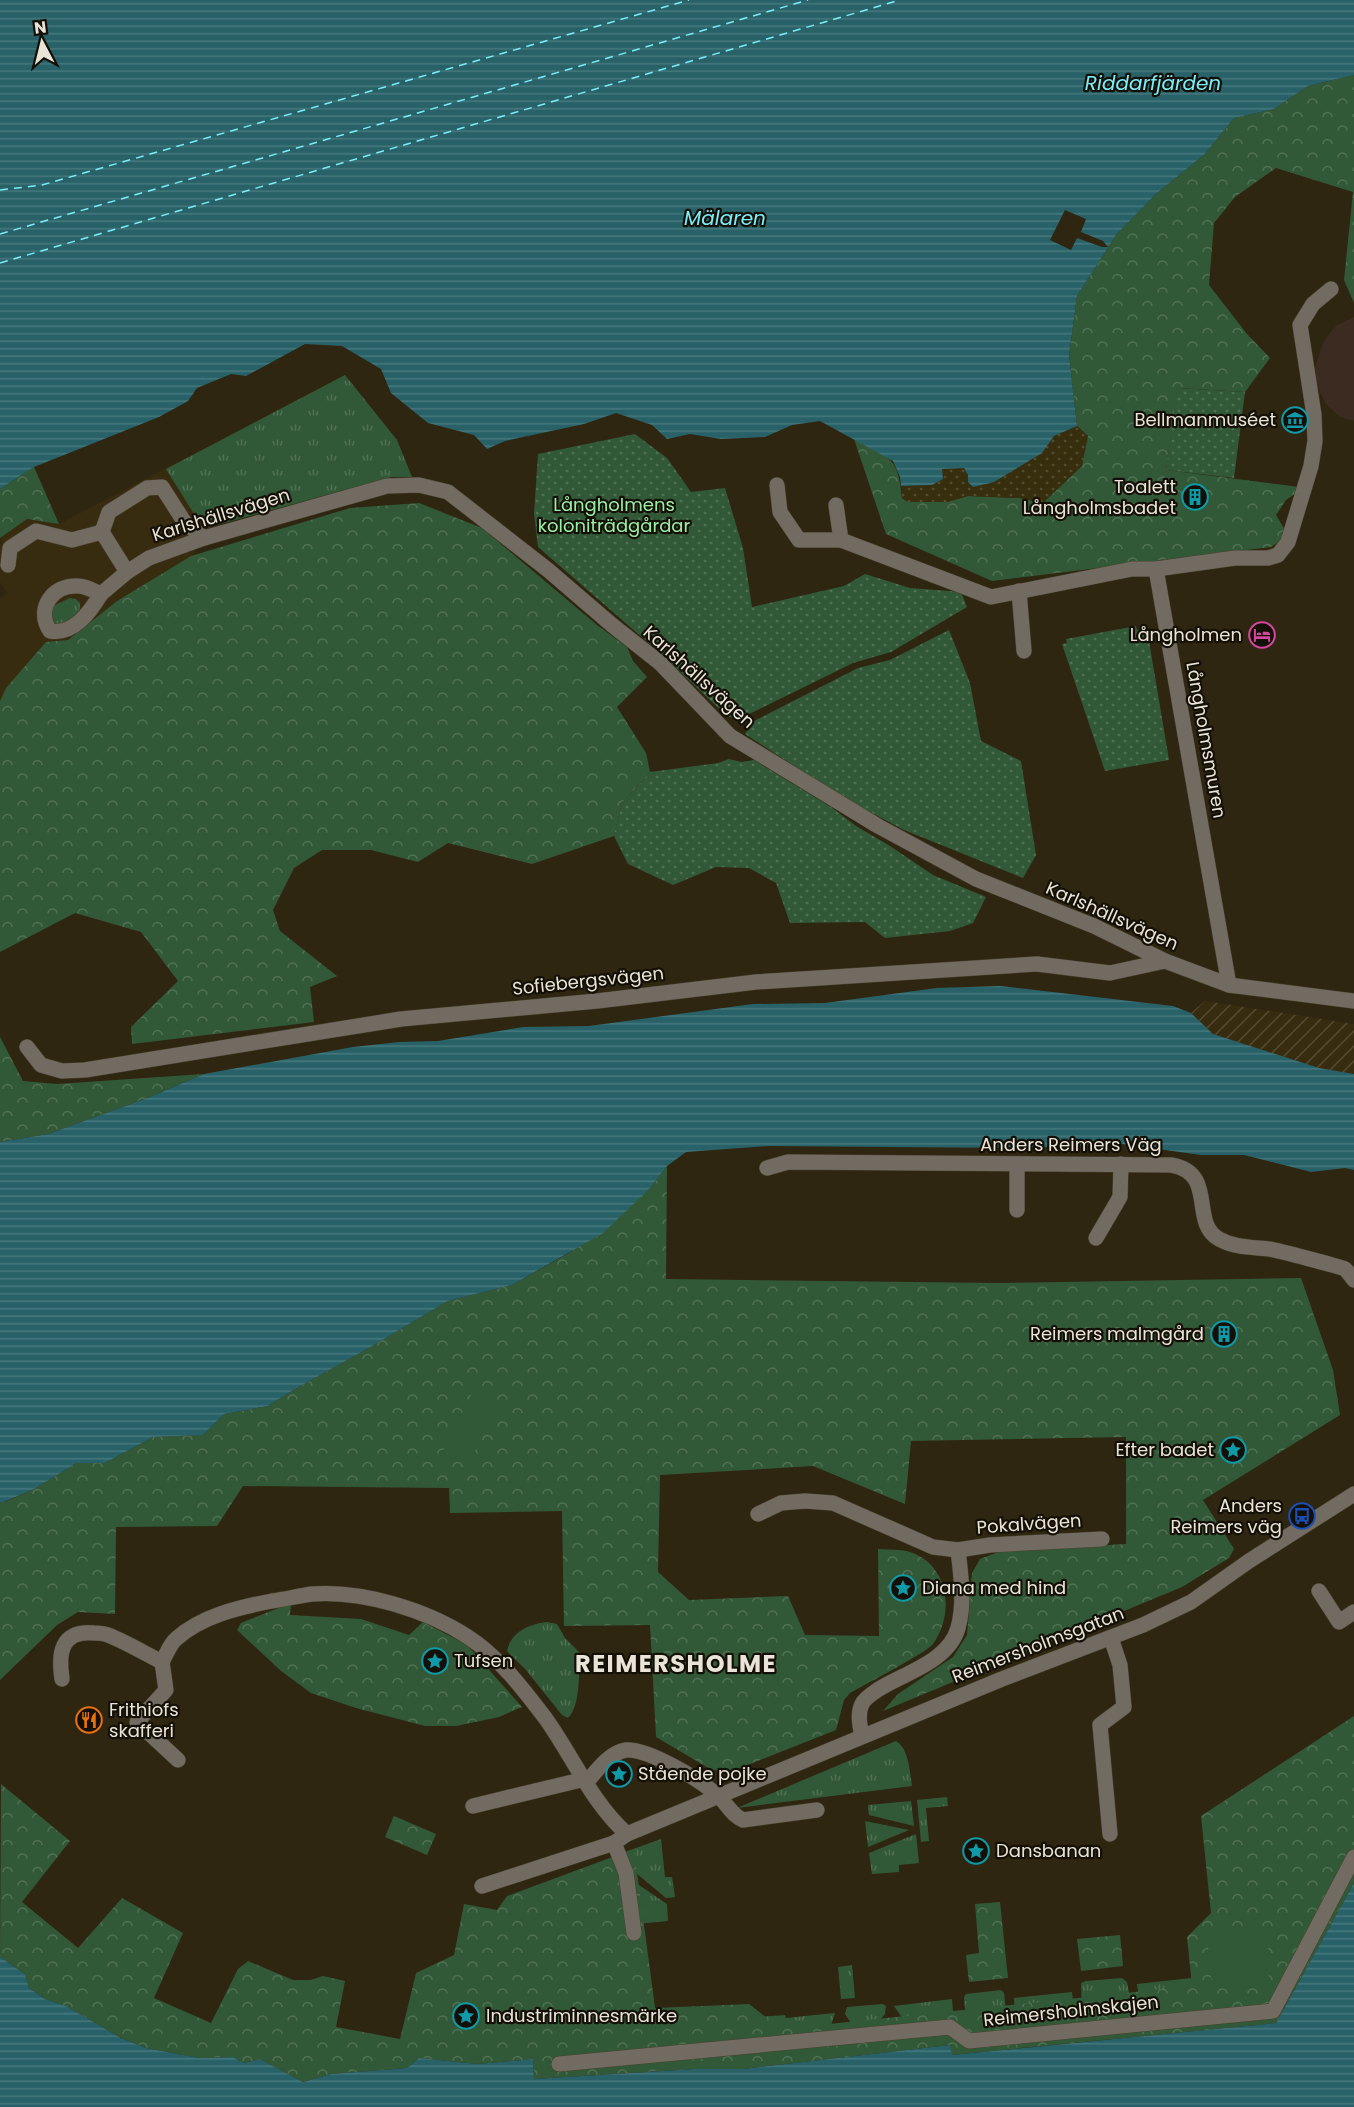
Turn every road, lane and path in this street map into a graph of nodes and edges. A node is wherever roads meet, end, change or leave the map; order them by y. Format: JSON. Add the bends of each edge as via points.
{"nodes":[{"id":1,"x":1331,"y":289,"type":"dead end"},
{"id":2,"x":777,"y":485,"type":"dead end"},
{"id":3,"x":836,"y":505,"type":"dead end"},
{"id":4,"x":102,"y":532,"type":"junction"},
{"id":5,"x":204,"y":538,"type":"junction"},
{"id":6,"x":841,"y":540,"type":"junction"},
{"id":7,"x":8,"y":565,"type":"dead end"},
{"id":8,"x":1156,"y":569,"type":"junction"},
{"id":9,"x":127,"y":572,"type":"junction"},
{"id":10,"x":1018,"y":591,"type":"junction"},
{"id":11,"x":101,"y":594,"type":"dead end"},
{"id":12,"x":1024,"y":651,"type":"dead end"},
{"id":13,"x":1165,"y":962,"type":"junction"},
{"id":14,"x":1229,"y":985,"type":"junction"},
{"id":15,"x":1354,"y":1001,"type":"edge"},
{"id":16,"x":27,"y":1047,"type":"dead end"},
{"id":17,"x":1121,"y":1164,"type":"junction"},
{"id":18,"x":1017,"y":1165,"type":"junction"},
{"id":19,"x":767,"y":1168,"type":"dead end"},
{"id":20,"x":1017,"y":1210,"type":"dead end"},
{"id":21,"x":1096,"y":1238,"type":"dead end"},
{"id":22,"x":1354,"y":1280,"type":"edge"},
{"id":23,"x":1354,"y":1494,"type":"edge"},
{"id":24,"x":758,"y":1514,"type":"dead end"},
{"id":25,"x":1102,"y":1539,"type":"dead end"},
{"id":26,"x":958,"y":1550,"type":"junction"},
{"id":27,"x":1319,"y":1591,"type":"dead end"},
{"id":28,"x":1354,"y":1612,"type":"edge"},
{"id":29,"x":1111,"y":1638,"type":"junction"},
{"id":30,"x":162,"y":1662,"type":"junction"},
{"id":31,"x":62,"y":1679,"type":"dead end"},
{"id":32,"x":862,"y":1736,"type":"junction"},
{"id":33,"x":178,"y":1760,"type":"dead end"},
{"id":34,"x":586,"y":1780,"type":"junction"},
{"id":35,"x":718,"y":1796,"type":"junction"},
{"id":36,"x":473,"y":1806,"type":"dead end"},
{"id":37,"x":817,"y":1810,"type":"dead end"},
{"id":38,"x":627,"y":1834,"type":"junction"},
{"id":39,"x":1110,"y":1834,"type":"dead end"},
{"id":40,"x":614,"y":1843,"type":"junction"},
{"id":41,"x":1354,"y":1857,"type":"edge"},
{"id":42,"x":482,"y":1886,"type":"dead end"},
{"id":43,"x":634,"y":1933,"type":"dead end"},
{"id":44,"x":560,"y":2064,"type":"dead end"}],
"edges":[{"from":1,"to":8,"type":"street","via":[[1313,304],[1300,325],[1315,441],[1288,542],[1278,555],[1268,558],[1235,558]]},
{"from":2,"to":6,"type":"street","via":[[780,512],[799,540]]},
{"from":3,"to":6,"type":"street"},
{"from":4,"to":5,"type":"street","via":[[109,512],[147,488],[162,487],[185,523]]},
{"from":4,"to":7,"type":"street","via":[[72,540],[36,531],[10,548]]},
{"from":4,"to":9,"type":"street"},
{"from":5,"to":9,"type":"street","name":"Karlshällsvägen","via":[[149,558]]},
{"from":5,"to":13,"type":"street","name":"Karlshällsvägen","via":[[387,486],[419,485],[448,492],[660,663],[730,736],[878,826],[976,879],[1094,926]]},
{"from":6,"to":10,"type":"street","via":[[991,597]]},
{"from":8,"to":10,"type":"street","via":[[1132,569]]},
{"from":8,"to":14,"type":"street","name":"Långholmsmuren"},
{"from":9,"to":11,"type":"street","name":"Karlshällsvägen"},
{"from":10,"to":12,"type":"street"},
{"from":13,"to":14,"type":"street","name":"Karlshällsvägen"},
{"from":13,"to":16,"type":"street","name":"Sofiebergsvägen","via":[[1110,974],[1037,964],[756,982],[401,1019],[85,1070],[62,1071],[41,1065]]},
{"from":14,"to":15,"type":"street"},
{"from":17,"to":18,"type":"street","name":"Anders Reimers Väg"},
{"from":17,"to":21,"type":"street","via":[[1120,1197]]},
{"from":17,"to":22,"type":"street","name":"Anders Reimers Väg","via":[[1182,1167],[1198,1182],[1208,1229],[1218,1239],[1344,1268]]},
{"from":18,"to":19,"type":"street","name":"Anders Reimers Väg","via":[[788,1162]]},
{"from":18,"to":20,"type":"street"},
{"from":23,"to":29,"type":"street","name":"Reimersholmsgatan","via":[[1191,1602]]},
{"from":24,"to":26,"type":"street","name":"Pokalvägen","via":[[781,1503],[833,1503],[933,1547]]},
{"from":25,"to":26,"type":"street","name":"Pokalvägen"},
{"from":26,"to":32,"type":"street","name":"Pokalvägen","via":[[963,1596],[958,1630],[937,1657],[872,1694],[862,1704]]},
{"from":27,"to":28,"type":"street","via":[[1339,1622]]},
{"from":29,"to":32,"type":"street","name":"Reimersholmsgatan"},
{"from":29,"to":39,"type":"street","via":[[1120,1665],[1124,1707],[1100,1725]]},
{"from":30,"to":31,"type":"street","via":[[105,1634],[85,1632],[68,1639],[61,1649]]},
{"from":30,"to":33,"type":"street","via":[[166,1690],[137,1722]]},
{"from":30,"to":34,"type":"street","via":[[174,1640],[220,1614],[314,1594],[378,1600],[432,1618],[468,1637],[493,1657],[546,1720]]},
{"from":32,"to":35,"type":"street","name":"Reimersholmsgatan"},
{"from":34,"to":35,"type":"street","via":[[611,1756],[626,1750],[642,1752],[691,1776]]},
{"from":34,"to":36,"type":"street"},
{"from":34,"to":38,"type":"street","via":[[605,1810]]},
{"from":35,"to":37,"type":"street","via":[[743,1820]]},
{"from":35,"to":38,"type":"street","name":"Reimersholmsgatan"},
{"from":38,"to":40,"type":"street","name":"Reimersholmsgatan"},
{"from":40,"to":42,"type":"street","name":"Reimersholmsgatan"},
{"from":40,"to":43,"type":"street","via":[[626,1873]]},
{"from":41,"to":44,"type":"street","name":"Reimersholmskajen","via":[[1273,2011],[969,2041],[950,2027]]}]}
